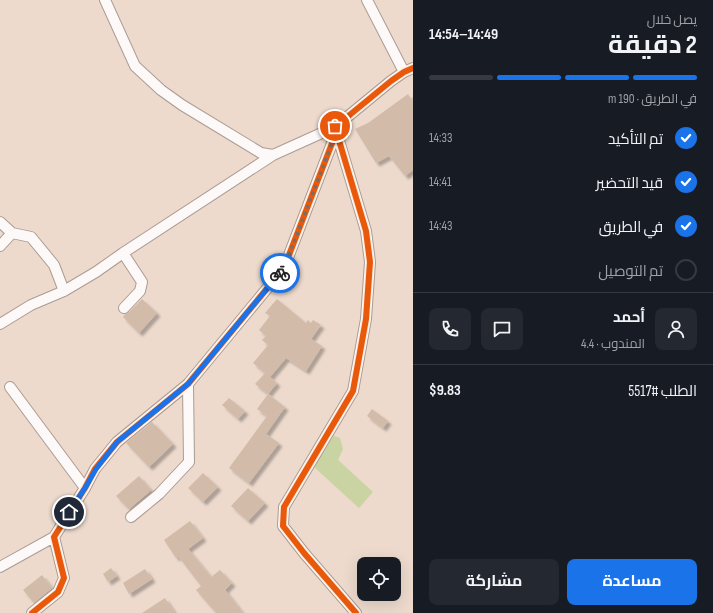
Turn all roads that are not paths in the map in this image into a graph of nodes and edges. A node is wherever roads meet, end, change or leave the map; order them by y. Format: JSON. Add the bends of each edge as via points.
{"nodes":[{"id":1,"x":105,"y":0,"type":"edge"},
{"id":2,"x":367,"y":0,"type":"edge"},
{"id":3,"x":409,"y":70,"type":"edge"},
{"id":4,"x":335,"y":130,"type":"junction"},
{"id":5,"x":273,"y":155,"type":"junction"},
{"id":6,"x":0,"y":222,"type":"edge"},
{"id":7,"x":12,"y":233,"type":"junction"},
{"id":8,"x":0,"y":246,"type":"edge"},
{"id":9,"x":122,"y":253,"type":"junction"},
{"id":10,"x":64,"y":291,"type":"junction"},
{"id":11,"x":124,"y":308,"type":"dead end"},
{"id":12,"x":0,"y":324,"type":"edge"},
{"id":13,"x":188,"y":384,"type":"junction"},
{"id":14,"x":10,"y":386,"type":"dead end"},
{"id":15,"x":85,"y":488,"type":"junction"},
{"id":16,"x":131,"y":517,"type":"dead end"},
{"id":17,"x":54,"y":537,"type":"junction"},
{"id":18,"x":0,"y":567,"type":"edge"},
{"id":19,"x":32,"y":613,"type":"edge"},
{"id":20,"x":356,"y":613,"type":"edge"}],
"edges":[{"from":1,"to":5,"type":"street","via":[[135,66],[161,90],[261,153]]},
{"from":2,"to":3,"type":"street"},
{"from":3,"to":4,"type":"street"},
{"from":4,"to":5,"type":"street"},
{"from":4,"to":13,"type":"street","via":[[284,268]]},
{"from":4,"to":20,"type":"street","via":[[366,231],[370,262],[366,319],[353,392],[284,507],[283,526]]},
{"from":5,"to":9,"type":"street"},
{"from":6,"to":7,"type":"street"},
{"from":7,"to":8,"type":"street"},
{"from":7,"to":10,"type":"street","via":[[32,237],[54,265]]},
{"from":9,"to":10,"type":"street"},
{"from":9,"to":11,"type":"street","via":[[142,282],[140,291]]},
{"from":10,"to":12,"type":"street","via":[[31,305]]},
{"from":13,"to":15,"type":"street","via":[[117,442]]},
{"from":13,"to":16,"type":"street","via":[[189,462],[159,494]]},
{"from":14,"to":15,"type":"street"},
{"from":15,"to":17,"type":"street"},
{"from":17,"to":18,"type":"street"},
{"from":17,"to":19,"type":"street","via":[[64,578],[58,592]]}]}
